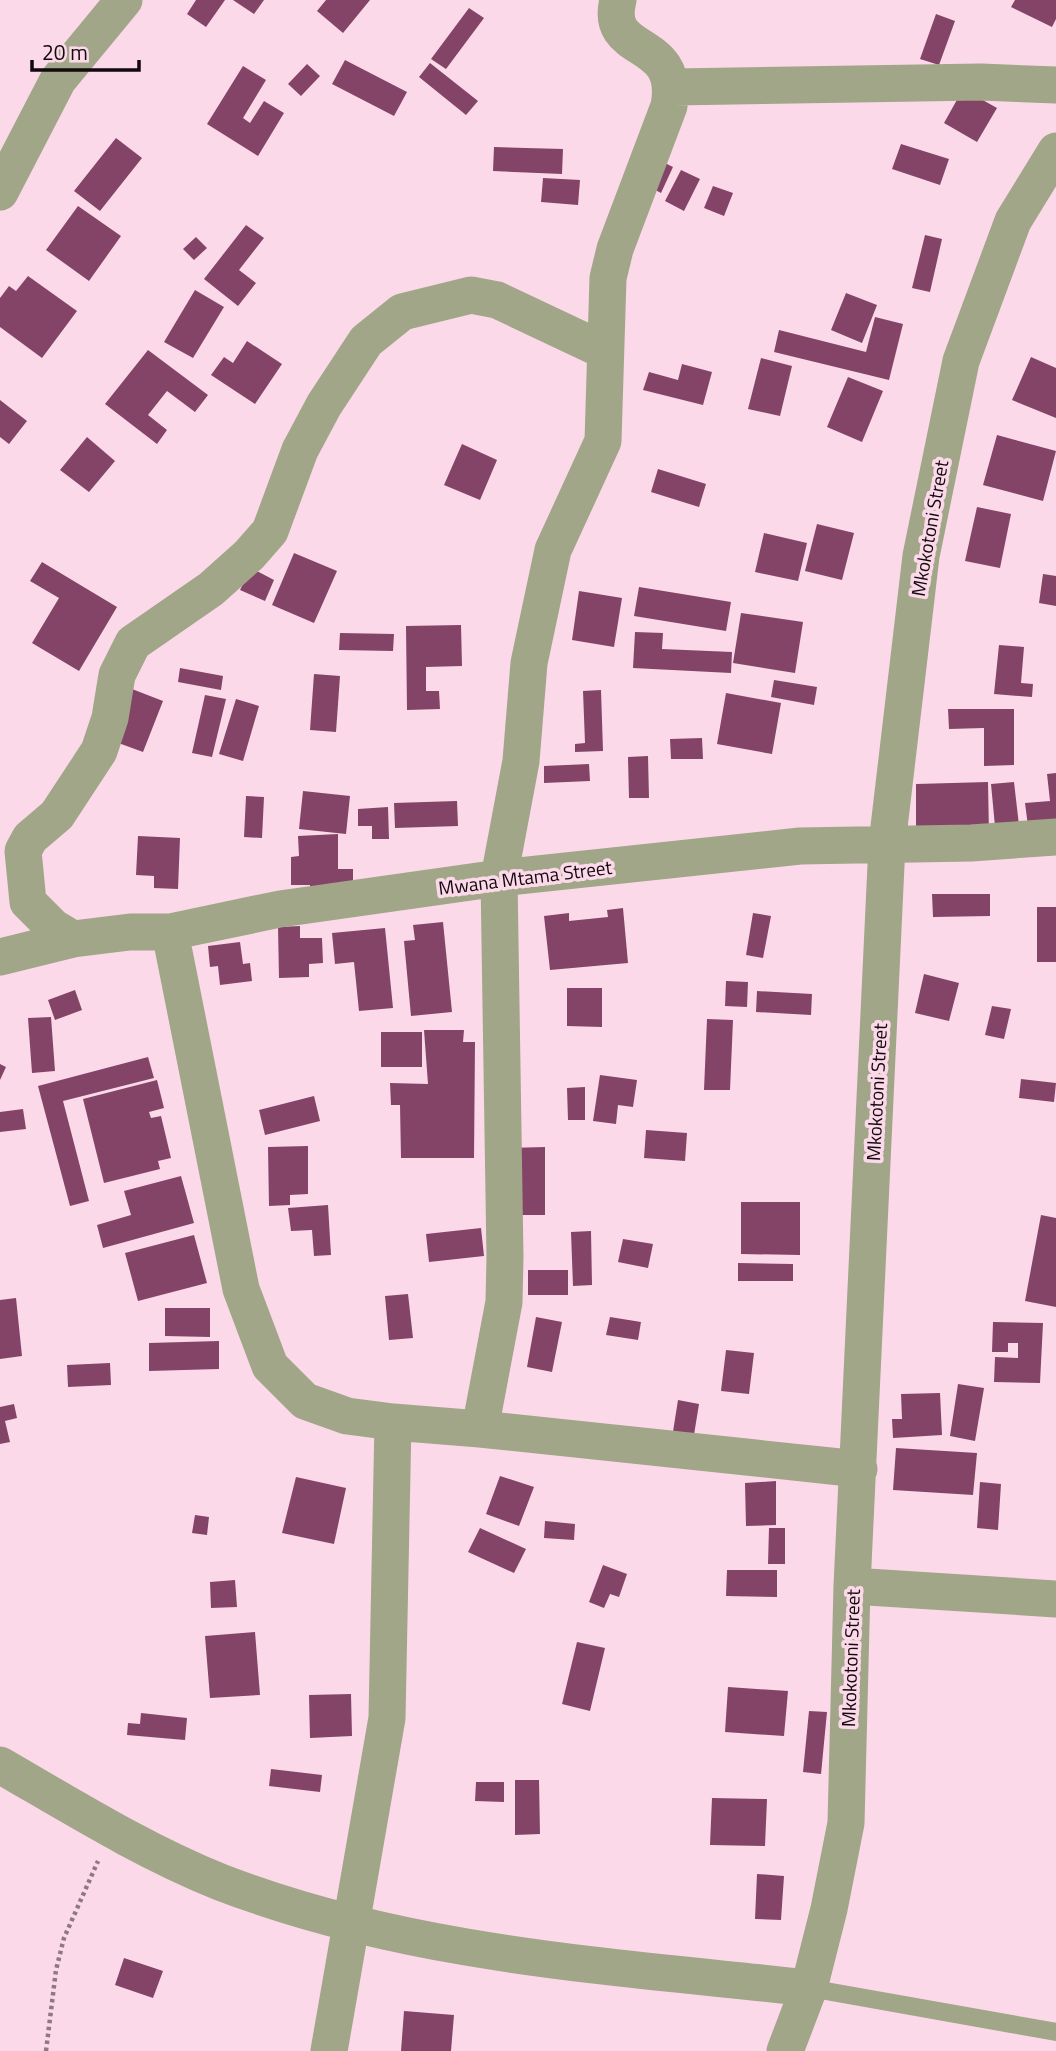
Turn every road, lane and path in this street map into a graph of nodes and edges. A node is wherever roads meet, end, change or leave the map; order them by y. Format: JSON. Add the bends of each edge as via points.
{"nodes":[{"id":1,"x":124,"y":0,"type":"edge"},
{"id":2,"x":618,"y":0,"type":"edge"},
{"id":3,"x":1056,"y":85,"type":"edge"},
{"id":4,"x":673,"y":87,"type":"junction"},
{"id":5,"x":1056,"y":151,"type":"edge"},
{"id":6,"x":0,"y":192,"type":"edge"},
{"id":7,"x":605,"y":351,"type":"junction"},
{"id":8,"x":1056,"y":836,"type":"edge"},
{"id":9,"x":887,"y":844,"type":"junction"},
{"id":10,"x":499,"y":878,"type":"junction"},
{"id":11,"x":170,"y":932,"type":"junction"},
{"id":12,"x":73,"y":939,"type":"junction"},
{"id":13,"x":0,"y":957,"type":"edge"},
{"id":14,"x":393,"y":1422,"type":"junction"},
{"id":15,"x":480,"y":1429,"type":"junction"},
{"id":16,"x":859,"y":1469,"type":"junction"},
{"id":17,"x":852,"y":1586,"type":"junction"},
{"id":18,"x":1056,"y":1599,"type":"edge"},
{"id":19,"x":0,"y":1765,"type":"edge"},
{"id":20,"x":112,"y":1829,"type":"junction"},
{"id":21,"x":352,"y":1924,"type":"junction"},
{"id":22,"x":809,"y":1988,"type":"junction"},
{"id":23,"x":1056,"y":2032,"type":"edge"},
{"id":24,"x":46,"y":2051,"type":"edge"},
{"id":25,"x":329,"y":2051,"type":"edge"},
{"id":26,"x":785,"y":2051,"type":"edge"}],
"edges":[{"from":1,"to":6,"type":"street","via":[[58,80]]},
{"from":2,"to":4,"type":"street","via":[[616,24],[623,35],[662,61]]},
{"from":3,"to":4,"type":"street"},
{"from":4,"to":7,"type":"street","via":[[608,278]]},
{"from":5,"to":9,"type":"street","name":"Mkokotoni Street","via":[[1013,221],[961,361],[921,556]]},
{"from":7,"to":10,"type":"street","via":[[603,441],[554,550],[529,663],[522,761]]},
{"from":7,"to":12,"type":"street","via":[[497,300],[471,295],[402,312],[366,341],[300,450],[270,531],[211,589],[133,643],[117,675],[99,751],[57,815],[30,838],[23,851],[28,902]]},
{"from":8,"to":9,"type":"street","name":"Mwana Mtama Street"},
{"from":9,"to":10,"type":"street","name":"Mwana Mtama Street","via":[[800,846]]},
{"from":9,"to":16,"type":"street","name":"Mkokotoni Street"},
{"from":10,"to":11,"type":"street","name":"Mwana Mtama Street","via":[[280,909]]},
{"from":10,"to":15,"type":"street","via":[[504,1302]]},
{"from":11,"to":12,"type":"street","name":"Mwana Mtama Street"},
{"from":11,"to":14,"type":"street","via":[[241,1289],[270,1366],[306,1401],[347,1416]]},
{"from":12,"to":13,"type":"street","name":"Mwana Mtama Street"},
{"from":14,"to":15,"type":"street"},
{"from":14,"to":21,"type":"street","via":[[387,1718]]},
{"from":15,"to":16,"type":"street"},
{"from":16,"to":17,"type":"street","name":"Mkokotoni Street"},
{"from":17,"to":18,"type":"street"},
{"from":17,"to":22,"type":"street","name":"Mkokotoni Street","via":[[846,1823]]},
{"from":19,"to":20,"type":"street"},
{"from":20,"to":21,"type":"street","via":[[220,1881]]},
{"from":20,"to":24,"type":"path","via":[[64,1938],[55,1970]]},
{"from":21,"to":22,"type":"street","via":[[517,1958]]},
{"from":21,"to":25,"type":"street"},
{"from":22,"to":23,"type":"lane"},
{"from":22,"to":26,"type":"street","name":"Mkokotoni Street"}]}
